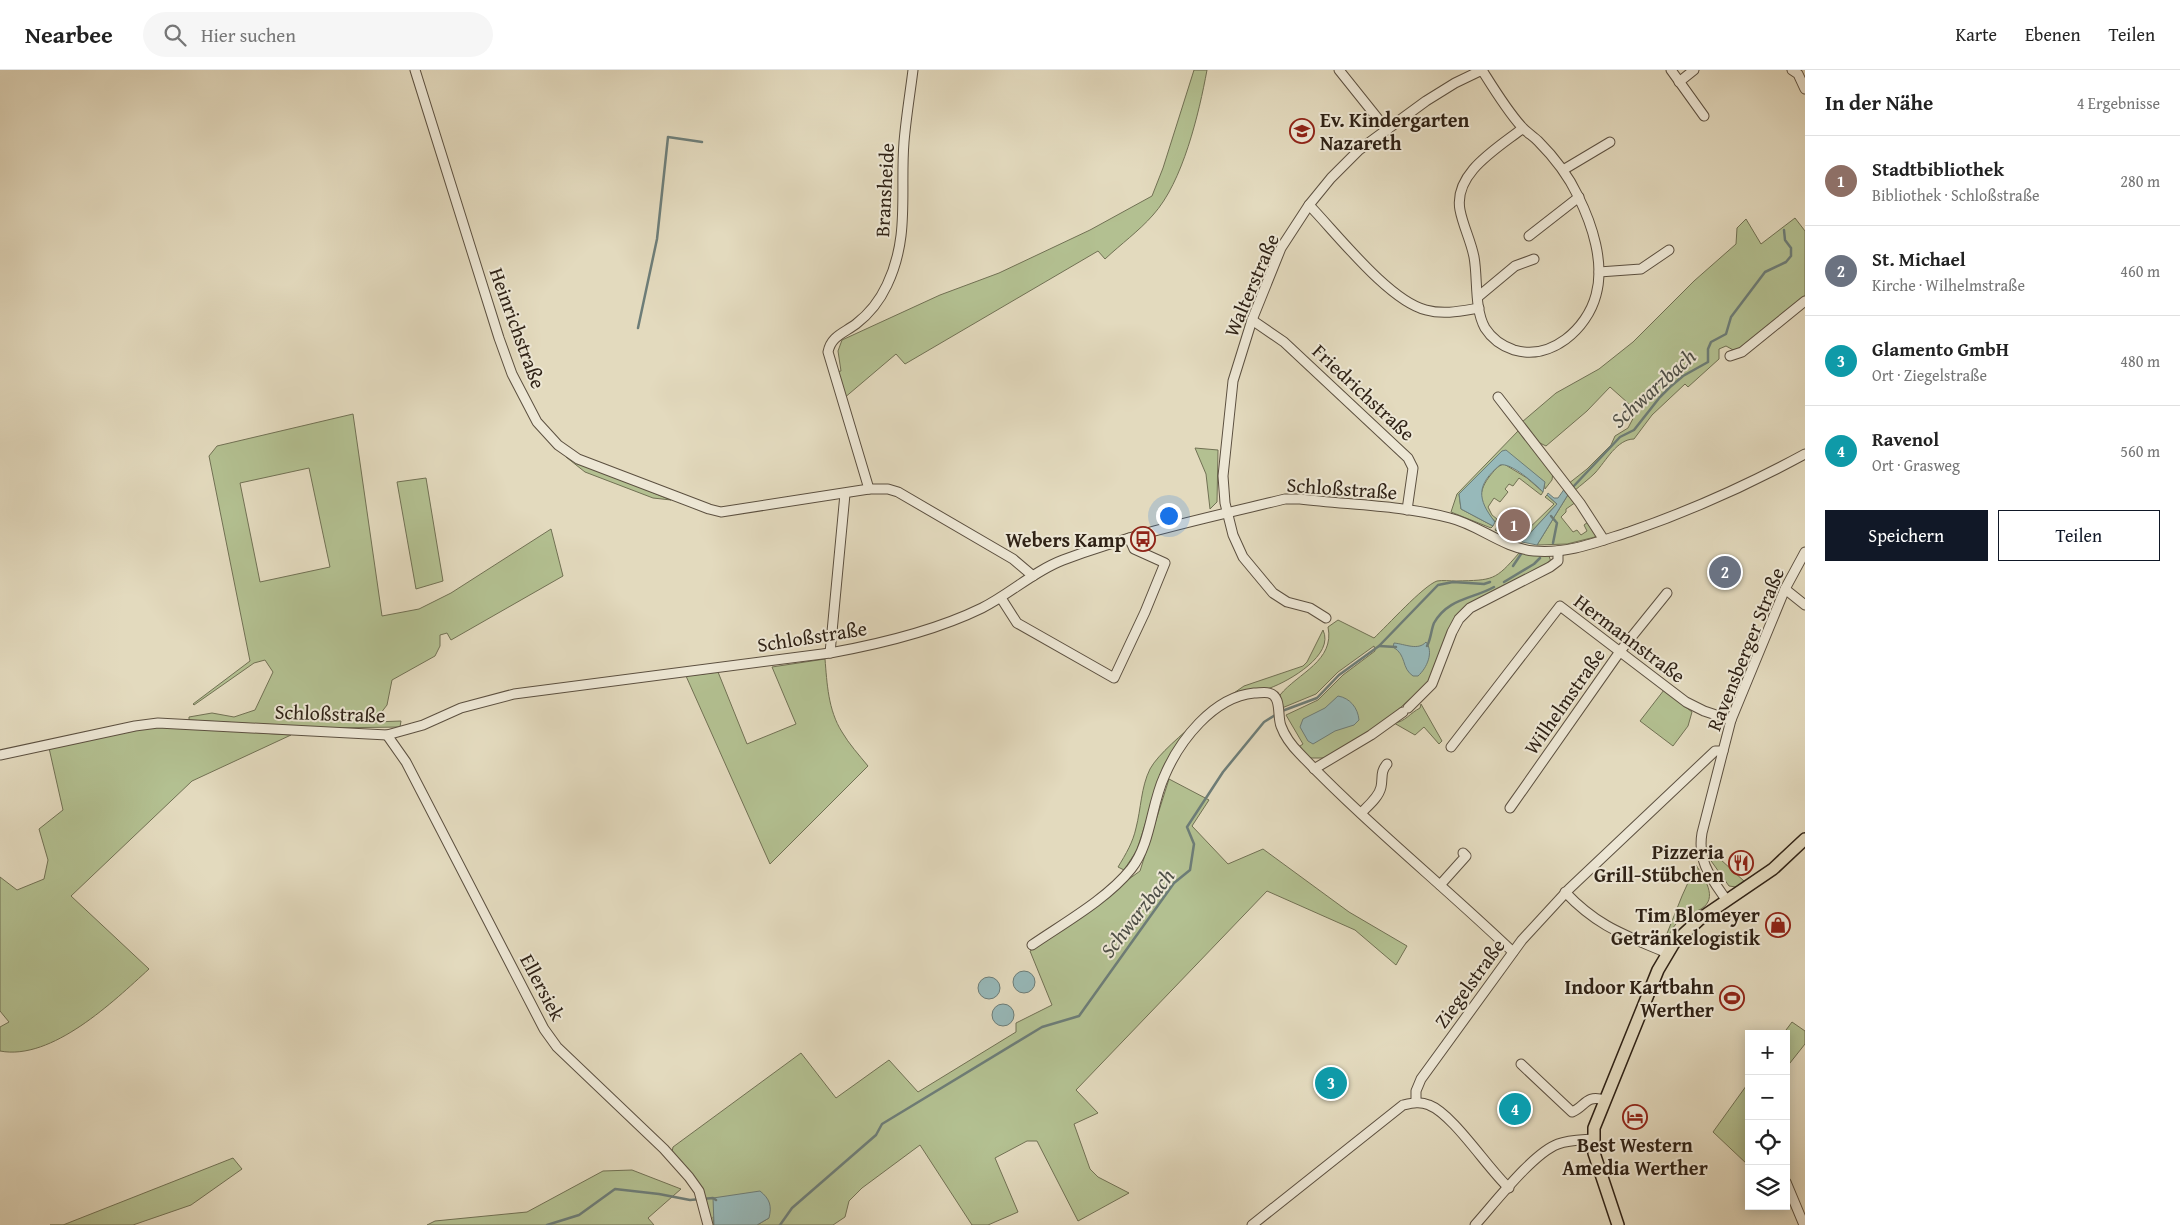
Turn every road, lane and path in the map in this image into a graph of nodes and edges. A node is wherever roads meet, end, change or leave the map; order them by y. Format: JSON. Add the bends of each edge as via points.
{"nodes":[{"id":1,"x":415,"y":70,"type":"edge"},
{"id":2,"x":913,"y":70,"type":"edge"},
{"id":3,"x":1339,"y":70,"type":"edge"},
{"id":4,"x":1482,"y":70,"type":"edge"},
{"id":5,"x":1671,"y":70,"type":"edge"},
{"id":6,"x":1694,"y":70,"type":"edge"},
{"id":7,"x":1797,"y":71,"type":"edge"},
{"id":8,"x":1679,"y":82,"type":"junction"},
{"id":9,"x":1805,"y":89,"type":"edge"},
{"id":10,"x":1704,"y":116,"type":"dead end"},
{"id":11,"x":1523,"y":128,"type":"junction"},
{"id":12,"x":1386,"y":130,"type":"junction"},
{"id":13,"x":1610,"y":142,"type":"dead end"},
{"id":14,"x":1563,"y":170,"type":"junction"},
{"id":15,"x":1579,"y":197,"type":"junction"},
{"id":16,"x":1309,"y":205,"type":"junction"},
{"id":17,"x":1529,"y":236,"type":"dead end"},
{"id":18,"x":1669,"y":250,"type":"dead end"},
{"id":19,"x":1534,"y":258,"type":"dead end"},
{"id":20,"x":1599,"y":272,"type":"junction"},
{"id":21,"x":1479,"y":296,"type":"junction"},
{"id":22,"x":1805,"y":301,"type":"edge"},
{"id":23,"x":1479,"y":308,"type":"junction"},
{"id":24,"x":1252,"y":320,"type":"junction"},
{"id":25,"x":1730,"y":356,"type":"dead end"},
{"id":26,"x":1498,"y":397,"type":"dead end"},
{"id":27,"x":1805,"y":454,"type":"edge"},
{"id":28,"x":869,"y":489,"type":"junction"},
{"id":29,"x":845,"y":494,"type":"junction"},
{"id":30,"x":1407,"y":510,"type":"junction"},
{"id":31,"x":1227,"y":513,"type":"junction"},
{"id":32,"x":1129,"y":538,"type":"junction"},
{"id":33,"x":1604,"y":540,"type":"junction"},
{"id":34,"x":1558,"y":551,"type":"junction"},
{"id":35,"x":1805,"y":552,"type":"edge"},
{"id":36,"x":1033,"y":576,"type":"junction"},
{"id":37,"x":1785,"y":589,"type":"junction"},
{"id":38,"x":1667,"y":593,"type":"dead end"},
{"id":39,"x":1001,"y":598,"type":"junction"},
{"id":40,"x":1805,"y":605,"type":"edge"},
{"id":41,"x":1326,"y":618,"type":"dead end"},
{"id":42,"x":1621,"y":650,"type":"junction"},
{"id":43,"x":830,"y":654,"type":"junction"},
{"id":44,"x":1731,"y":720,"type":"junction"},
{"id":45,"x":387,"y":735,"type":"junction"},
{"id":46,"x":1451,"y":747,"type":"dead end"},
{"id":47,"x":1723,"y":751,"type":"junction"},
{"id":48,"x":0,"y":755,"type":"edge"},
{"id":49,"x":1387,"y":764,"type":"dead end"},
{"id":50,"x":1314,"y":769,"type":"junction"},
{"id":51,"x":1510,"y":808,"type":"dead end"},
{"id":52,"x":1361,"y":813,"type":"junction"},
{"id":53,"x":1805,"y":838,"type":"edge"},
{"id":54,"x":1464,"y":853,"type":"dead end"},
{"id":55,"x":1440,"y":885,"type":"junction"},
{"id":56,"x":1565,"y":892,"type":"junction"},
{"id":57,"x":1727,"y":901,"type":"junction"},
{"id":58,"x":1032,"y":945,"type":"dead end"},
{"id":59,"x":1513,"y":952,"type":"junction"},
{"id":60,"x":1667,"y":953,"type":"junction"},
{"id":61,"x":1521,"y":1064,"type":"dead end"},
{"id":62,"x":1604,"y":1100,"type":"junction"},
{"id":63,"x":1416,"y":1102,"type":"junction"},
{"id":64,"x":1592,"y":1139,"type":"junction"},
{"id":65,"x":1509,"y":1188,"type":"junction"},
{"id":66,"x":1790,"y":1192,"type":"edge"},
{"id":67,"x":708,"y":1225,"type":"edge"},
{"id":68,"x":1252,"y":1225,"type":"edge"},
{"id":69,"x":1475,"y":1225,"type":"edge"},
{"id":70,"x":1618,"y":1225,"type":"edge"},
{"id":71,"x":1804,"y":1225,"type":"edge"}],
"edges":[{"from":1,"to":29,"type":"street","name":"Heinrichstraße","via":[[512,374],[537,422],[552,440],[578,459],[722,512]]},
{"from":2,"to":28,"type":"street","name":"Bransheide","via":[[904,144],[902,233],[894,264],[878,301],[857,323],[834,338],[828,352]]},
{"from":3,"to":12,"type":"street"},
{"from":4,"to":11,"type":"street"},
{"from":4,"to":12,"type":"street","name":"Walterstraße","via":[[1426,101]]},
{"from":5,"to":8,"type":"street"},
{"from":6,"to":8,"type":"street"},
{"from":7,"to":9,"type":"street"},
{"from":8,"to":10,"type":"street"},
{"from":11,"to":14,"type":"street"},
{"from":11,"to":21,"type":"street","via":[[1478,164],[1460,188],[1459,208],[1474,254]]},
{"from":12,"to":16,"type":"street","name":"Walterstraße","via":[[1331,178]]},
{"from":13,"to":14,"type":"street"},
{"from":14,"to":15,"type":"street"},
{"from":15,"to":17,"type":"street"},
{"from":15,"to":20,"type":"street","via":[[1596,247]]},
{"from":16,"to":23,"type":"street","via":[[1385,285],[1409,304],[1450,313]]},
{"from":16,"to":24,"type":"street","name":"Walterstraße","via":[[1281,248]]},
{"from":18,"to":20,"type":"street","via":[[1641,269]]},
{"from":19,"to":21,"type":"street","via":[[1515,266]]},
{"from":20,"to":23,"type":"street","via":[[1596,295],[1582,323],[1568,338],[1539,352],[1527,353],[1501,345],[1485,327]]},
{"from":21,"to":23,"type":"street"},
{"from":22,"to":25,"type":"street","via":[[1742,352]]},
{"from":24,"to":30,"type":"street","name":"Friedrichstraße","via":[[1284,342],[1408,458],[1413,468]]},
{"from":24,"to":31,"type":"street","name":"Walterstraße","via":[[1233,381],[1224,459],[1223,491]]},
{"from":26,"to":33,"type":"street","via":[[1566,484]]},
{"from":27,"to":33,"type":"street","name":"Schloßstraße","via":[[1712,501]]},
{"from":28,"to":29,"type":"street","name":"Heinrichstraße"},
{"from":28,"to":36,"type":"street","name":"Heinrichstraße","via":[[898,492],[1013,559]]},
{"from":29,"to":43,"type":"street"},
{"from":30,"to":31,"type":"street","name":"Schloßstraße","via":[[1292,499]]},
{"from":30,"to":34,"type":"street","name":"Schloßstraße","via":[[1469,524],[1517,547]]},
{"from":31,"to":32,"type":"street","name":"Schloßstraße"},
{"from":31,"to":41,"type":"street","name":"Walterstraße","via":[[1244,557],[1273,593]]},
{"from":32,"to":36,"type":"street","name":"Schloßstraße","via":[[1063,560]]},
{"from":32,"to":39,"type":"street","via":[[1134,549],[1164,563],[1114,678],[1017,623]]},
{"from":33,"to":34,"type":"street","name":"Schloßstraße"},
{"from":34,"to":50,"type":"street","via":[[1558,560],[1550,567],[1470,608],[1459,619],[1432,684],[1406,710]]},
{"from":35,"to":37,"type":"street","name":"Ravensberger Straße"},
{"from":36,"to":39,"type":"street","name":"Schloßstraße"},
{"from":37,"to":40,"type":"street"},
{"from":37,"to":44,"type":"street","name":"Ravensberger Straße"},
{"from":38,"to":42,"type":"street","name":"Wilhelmstraße"},
{"from":39,"to":43,"type":"street","name":"Schloßstraße","via":[[947,622]]},
{"from":42,"to":44,"type":"street","name":"Hermannstraße","via":[[1686,702]]},
{"from":42,"to":46,"type":"street","name":"Hermannstraße","via":[[1560,606]]},
{"from":42,"to":51,"type":"street","name":"Wilhelmstraße"},
{"from":43,"to":45,"type":"street","name":"Schloßstraße","via":[[514,694],[461,708],[423,725]]},
{"from":44,"to":47,"type":"street","name":"Ravensberger Straße"},
{"from":45,"to":48,"type":"street","name":"Schloßstraße","via":[[158,723]]},
{"from":45,"to":67,"type":"street","name":"Ellersiek","via":[[406,762],[544,1029],[557,1048],[689,1177],[701,1199]]},
{"from":47,"to":56,"type":"street","name":"Ziegelstraße","via":[[1715,751]]},
{"from":47,"to":57,"type":"street","name":"Ravensberger Straße","via":[[1700,844],[1703,861]]},
{"from":49,"to":52,"type":"street","via":[[1382,770],[1379,794]]},
{"from":50,"to":52,"type":"street"},
{"from":50,"to":58,"type":"street","via":[[1291,744],[1279,720],[1274,695],[1268,692],[1232,698],[1221,704],[1178,750],[1167,771],[1141,851],[1132,868],[1108,890]]},
{"from":52,"to":55,"type":"street"},
{"from":53,"to":57,"type":"main road","via":[[1773,869]]},
{"from":54,"to":55,"type":"street","via":[[1466,856]]},
{"from":55,"to":59,"type":"street"},
{"from":56,"to":59,"type":"street","name":"Ziegelstraße"},
{"from":56,"to":60,"type":"street","via":[[1606,927]]},
{"from":57,"to":60,"type":"main road","via":[[1687,929]]},
{"from":59,"to":63,"type":"street","name":"Ziegelstraße","via":[[1421,1079],[1416,1090]]},
{"from":60,"to":62,"type":"main road"},
{"from":61,"to":62,"type":"street","via":[[1572,1112],[1596,1097]]},
{"from":62,"to":64,"type":"main road"},
{"from":63,"to":65,"type":"street","via":[[1434,1107],[1450,1121]]},
{"from":63,"to":68,"type":"street","via":[[1403,1105]]},
{"from":64,"to":65,"type":"street","via":[[1558,1144]]},
{"from":64,"to":70,"type":"main road"},
{"from":65,"to":69,"type":"street"},
{"from":66,"to":71,"type":"street"}]}
